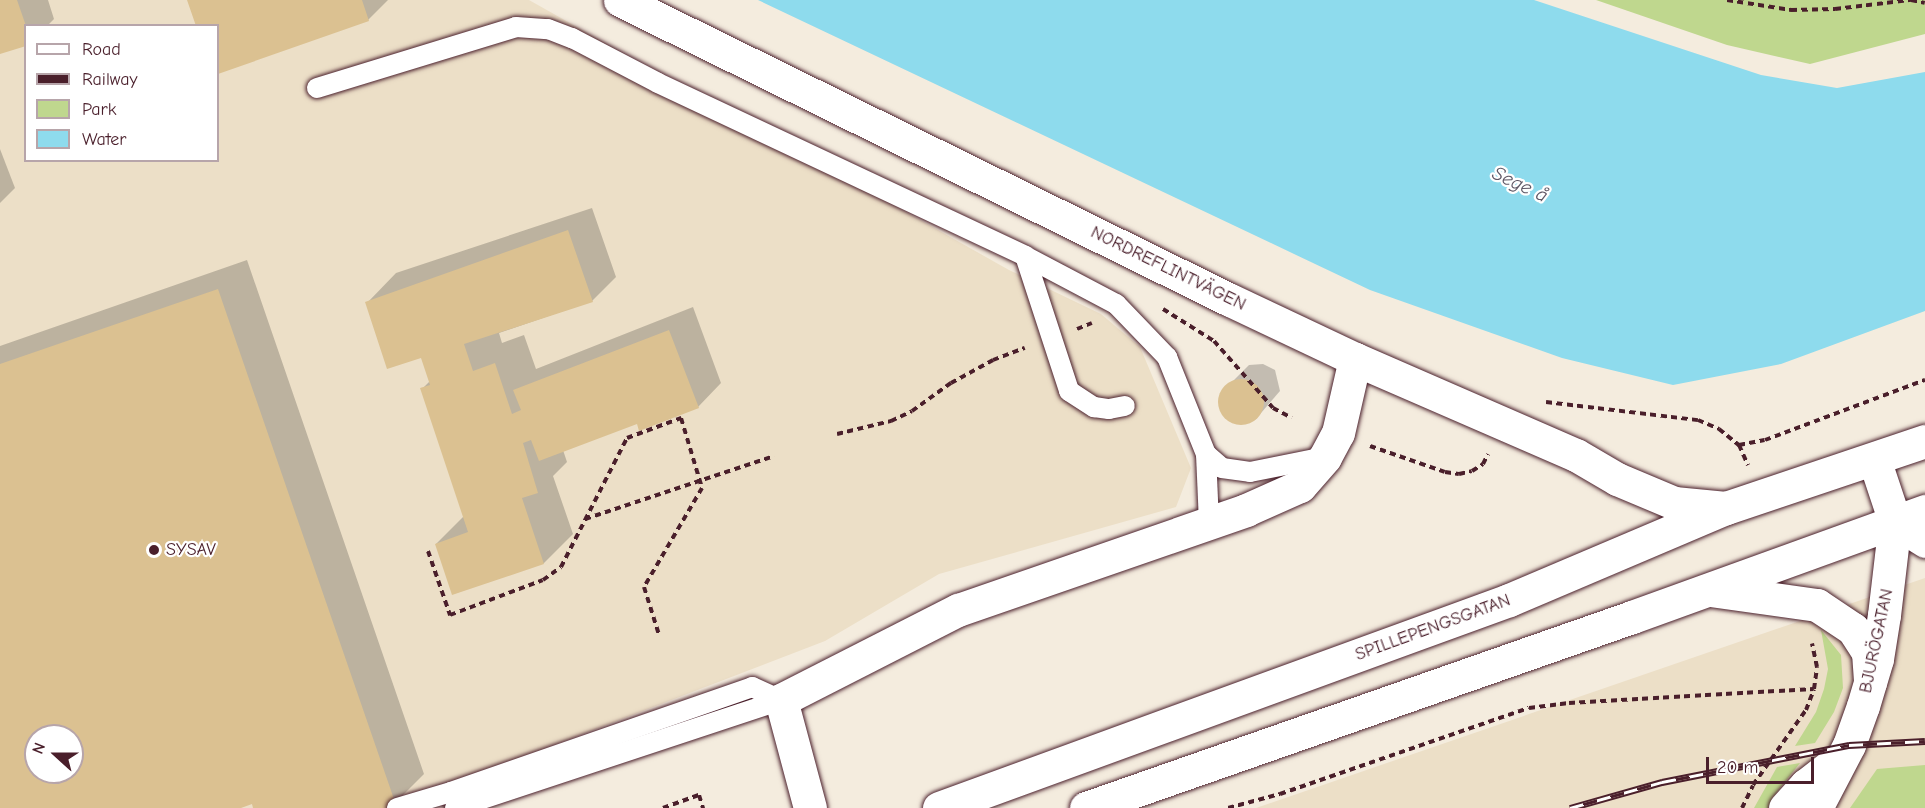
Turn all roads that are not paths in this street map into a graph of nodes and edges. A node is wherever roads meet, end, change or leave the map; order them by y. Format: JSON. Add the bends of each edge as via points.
{"nodes":[{"id":1,"x":620,"y":0,"type":"edge"},
{"id":2,"x":317,"y":88,"type":"dead end"},
{"id":3,"x":1025,"y":256,"type":"junction"},
{"id":4,"x":1355,"y":359,"type":"junction"},
{"id":5,"x":1125,"y":406,"type":"dead end"},
{"id":6,"x":1925,"y":441,"type":"edge"},
{"id":7,"x":1206,"y":454,"type":"junction"},
{"id":8,"x":1325,"y":457,"type":"junction"},
{"id":9,"x":1874,"y":459,"type":"junction"},
{"id":10,"x":1726,"y":507,"type":"junction"},
{"id":11,"x":1925,"y":511,"type":"edge"},
{"id":12,"x":1894,"y":522,"type":"junction"},
{"id":13,"x":1209,"y":523,"type":"junction"},
{"id":14,"x":1925,"y":541,"type":"edge"},
{"id":15,"x":1708,"y":590,"type":"junction"},
{"id":16,"x":1870,"y":682,"type":"junction"},
{"id":17,"x":781,"y":700,"type":"junction"},
{"id":18,"x":1843,"y":756,"type":"junction"},
{"id":19,"x":397,"y":808,"type":"edge"},
{"id":20,"x":455,"y":808,"type":"edge"},
{"id":21,"x":810,"y":808,"type":"edge"},
{"id":22,"x":939,"y":808,"type":"edge"},
{"id":23,"x":1086,"y":808,"type":"edge"},
{"id":24,"x":1785,"y":808,"type":"edge"},
{"id":25,"x":1816,"y":808,"type":"edge"}],
"edges":[{"from":1,"to":4,"type":"street","name":"NORDREFLINTVÄGEN"},
{"from":2,"to":3,"type":"lane","via":[[516,27],[548,29]]},
{"from":3,"to":5,"type":"lane","via":[[1069,391],[1094,407]]},
{"from":3,"to":7,"type":"lane","via":[[1116,304],[1167,357]]},
{"from":4,"to":8,"type":"street","via":[[1338,434]]},
{"from":4,"to":10,"type":"street","name":"NORDREFLINTVÄGEN","via":[[1576,455],[1617,479],[1674,503]]},
{"from":6,"to":9,"type":"street","name":"SPILLEPENGSGATAN"},
{"from":7,"to":8,"type":"lane","via":[[1222,468],[1250,472]]},
{"from":7,"to":13,"type":"lane"},
{"from":8,"to":13,"type":"street","via":[[1300,486]]},
{"from":9,"to":10,"type":"street","name":"SPILLEPENGSGATAN"},
{"from":9,"to":12,"type":"street","name":"BJURÖGATAN"},
{"from":10,"to":22,"type":"street","name":"SPILLEPENGSGATAN","via":[[1509,600]]},
{"from":11,"to":12,"type":"street"},
{"from":12,"to":14,"type":"street"},
{"from":12,"to":15,"type":"street"},
{"from":12,"to":16,"type":"street","name":"BJURÖGATAN","via":[[1884,615]]},
{"from":13,"to":17,"type":"street","via":[[957,610]]},
{"from":15,"to":16,"type":"street","via":[[1817,604],[1853,629],[1868,652]]},
{"from":15,"to":23,"type":"street"},
{"from":16,"to":18,"type":"street","name":"BJURÖGATAN"},
{"from":17,"to":19,"type":"lane","via":[[753,687]]},
{"from":17,"to":20,"type":"lane"},
{"from":17,"to":21,"type":"street"},
{"from":18,"to":24,"type":"street","via":[[1806,785]]},
{"from":18,"to":25,"type":"street","name":"BJURÖGATAN"}]}
